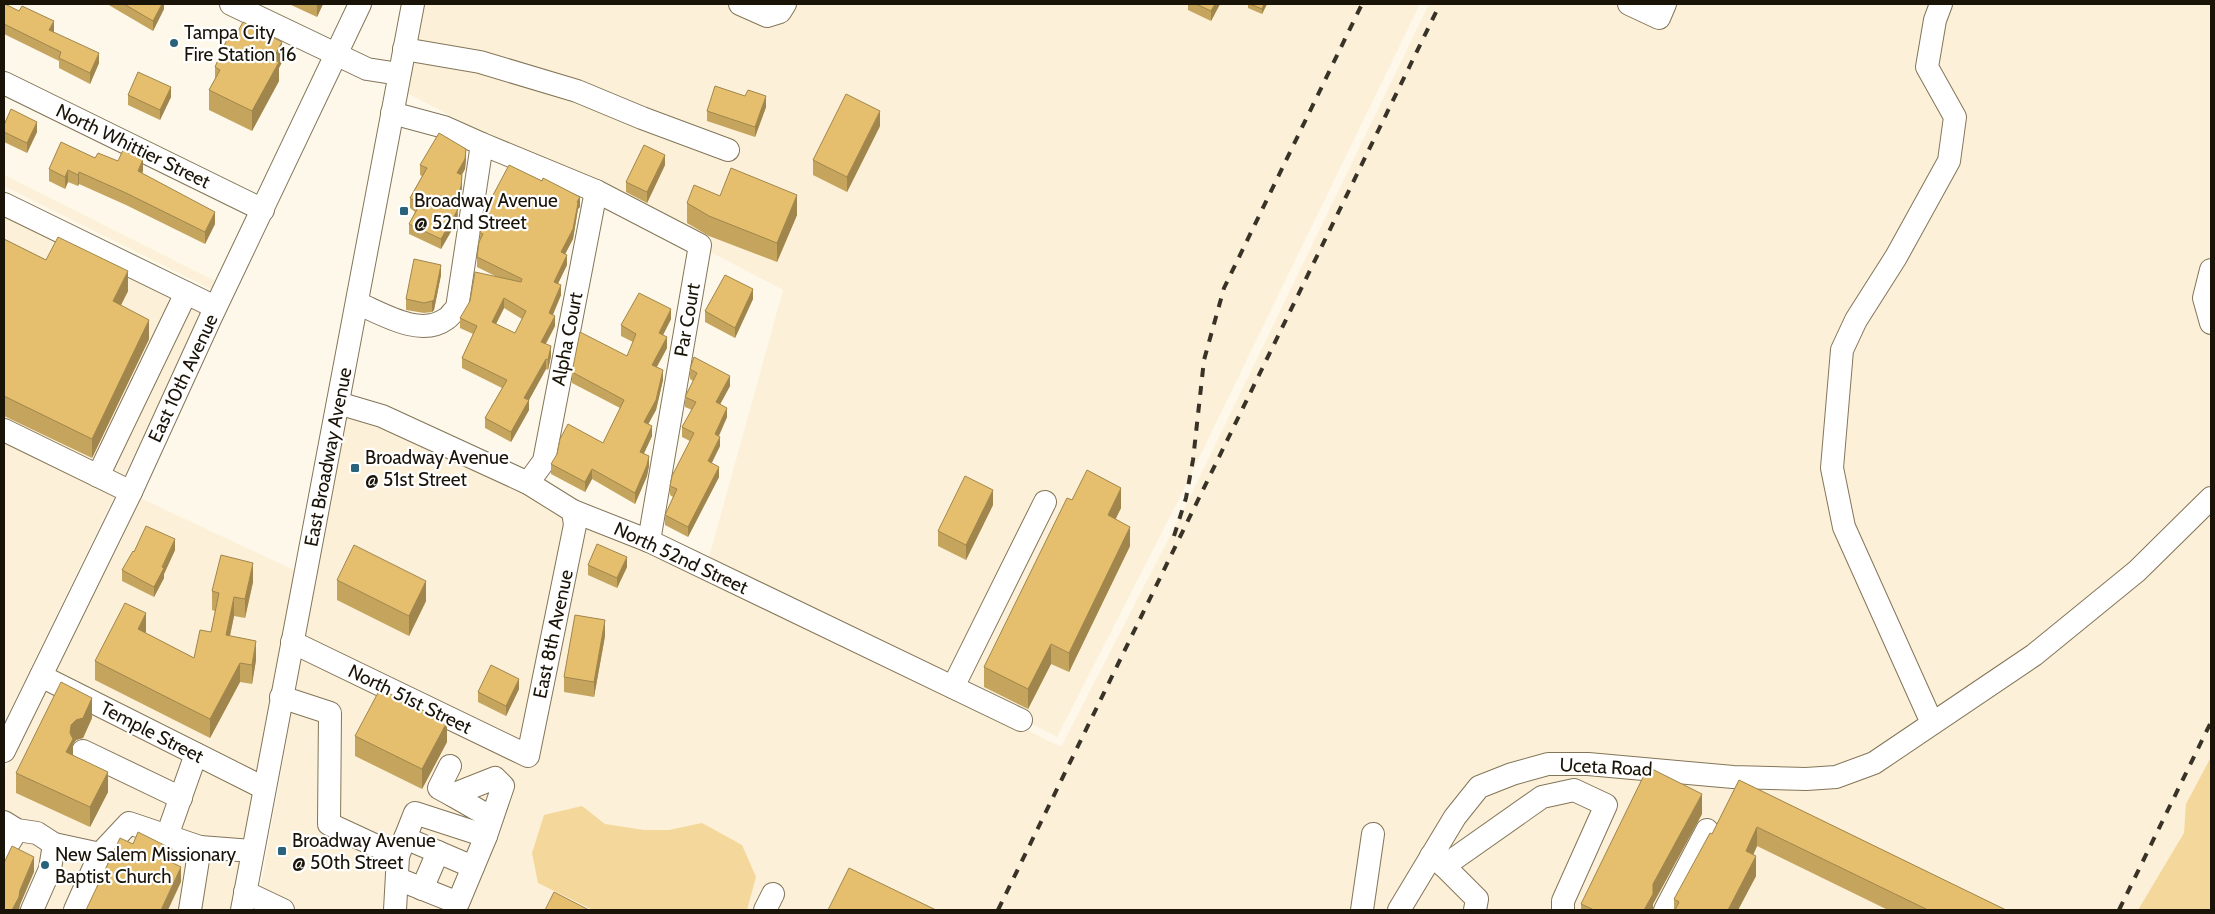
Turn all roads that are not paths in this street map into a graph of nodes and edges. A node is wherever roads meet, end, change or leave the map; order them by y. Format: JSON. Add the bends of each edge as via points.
{"nodes":[{"id":1,"x":231,"y":4,"type":"edge"},
{"id":2,"x":360,"y":4,"type":"edge"},
{"id":3,"x":413,"y":4,"type":"edge"},
{"id":4,"x":740,"y":4,"type":"edge"},
{"id":5,"x":784,"y":4,"type":"edge"},
{"id":6,"x":1629,"y":4,"type":"edge"},
{"id":7,"x":1665,"y":4,"type":"edge"},
{"id":8,"x":1942,"y":4,"type":"edge"},
{"id":9,"x":404,"y":49,"type":"junction"},
{"id":10,"x":336,"y":55,"type":"junction"},
{"id":11,"x":398,"y":74,"type":"junction"},
{"id":12,"x":4,"y":83,"type":"edge"},
{"id":13,"x":392,"y":113,"type":"junction"},
{"id":14,"x":482,"y":144,"type":"junction"},
{"id":15,"x":728,"y":150,"type":"dead end"},
{"id":16,"x":596,"y":191,"type":"junction"},
{"id":17,"x":4,"y":204,"type":"edge"},
{"id":18,"x":263,"y":210,"type":"junction"},
{"id":19,"x":2211,"y":270,"type":"edge"},
{"id":20,"x":186,"y":293,"type":"junction"},
{"id":21,"x":357,"y":303,"type":"junction"},
{"id":22,"x":215,"y":307,"type":"junction"},
{"id":23,"x":2211,"y":323,"type":"edge"},
{"id":24,"x":338,"y":403,"type":"junction"},
{"id":25,"x":4,"y":430,"type":"edge"},
{"id":26,"x":98,"y":476,"type":"junction"},
{"id":27,"x":528,"y":484,"type":"junction"},
{"id":28,"x":130,"y":492,"type":"junction"},
{"id":29,"x":2211,"y":498,"type":"edge"},
{"id":30,"x":1045,"y":502,"type":"dead end"},
{"id":31,"x":573,"y":511,"type":"junction"},
{"id":32,"x":649,"y":541,"type":"junction"},
{"id":33,"x":292,"y":642,"type":"junction"},
{"id":34,"x":41,"y":676,"type":"junction"},
{"id":35,"x":952,"y":687,"type":"junction"},
{"id":36,"x":281,"y":697,"type":"junction"},
{"id":37,"x":1021,"y":720,"type":"dead end"},
{"id":38,"x":1932,"y":723,"type":"junction"},
{"id":39,"x":4,"y":751,"type":"edge"},
{"id":40,"x":84,"y":751,"type":"dead end"},
{"id":41,"x":196,"y":754,"type":"junction"},
{"id":42,"x":528,"y":756,"type":"joint"},
{"id":43,"x":450,"y":766,"type":"dead end"},
{"id":44,"x":264,"y":788,"type":"junction"},
{"id":45,"x":452,"y":795,"type":"junction"},
{"id":46,"x":181,"y":798,"type":"junction"},
{"id":47,"x":11,"y":826,"type":"edge"},
{"id":48,"x":1707,"y":830,"type":"dead end"},
{"id":49,"x":1373,"y":834,"type":"dead end"},
{"id":50,"x":168,"y":836,"type":"junction"},
{"id":51,"x":404,"y":840,"type":"junction"},
{"id":52,"x":483,"y":843,"type":"junction"},
{"id":53,"x":54,"y":844,"type":"junction"},
{"id":54,"x":200,"y":847,"type":"junction"},
{"id":55,"x":4,"y":851,"type":"edge"},
{"id":56,"x":252,"y":851,"type":"junction"},
{"id":57,"x":438,"y":852,"type":"junction"},
{"id":58,"x":100,"y":854,"type":"junction"},
{"id":59,"x":1437,"y":862,"type":"junction"},
{"id":60,"x":398,"y":879,"type":"junction"},
{"id":61,"x":422,"y":889,"type":"junction"},
{"id":62,"x":244,"y":901,"type":"edge"},
{"id":63,"x":449,"y":905,"type":"edge"},
{"id":64,"x":32,"y":910,"type":"edge"},
{"id":65,"x":75,"y":910,"type":"edge"},
{"id":66,"x":190,"y":910,"type":"edge"},
{"id":67,"x":283,"y":910,"type":"edge"},
{"id":68,"x":395,"y":910,"type":"edge"},
{"id":69,"x":1362,"y":910,"type":"edge"},
{"id":70,"x":1398,"y":910,"type":"edge"},
{"id":71,"x":1475,"y":910,"type":"edge"},
{"id":72,"x":1564,"y":910,"type":"edge"},
{"id":73,"x":1665,"y":910,"type":"edge"}],
"edges":[{"from":1,"to":10,"type":"street"},
{"from":2,"to":10,"type":"street","name":"East 10th Avenue"},
{"from":3,"to":9,"type":"street","name":"East Broadway Avenue"},
{"from":4,"to":5,"type":"street","via":[[767,16],[780,12]]},
{"from":6,"to":7,"type":"street","via":[[1658,18]]},
{"from":8,"to":38,"type":"street","via":[[1935,20],[1927,67],[1954,118],[1950,160],[1896,257],[1856,320],[1842,350],[1832,468],[1844,527]]},
{"from":9,"to":11,"type":"street","name":"East Broadway Avenue"},
{"from":9,"to":15,"type":"street","via":[[480,62],[578,91]]},
{"from":10,"to":11,"type":"street","via":[[367,69]]},
{"from":10,"to":18,"type":"street","name":"East 10th Avenue"},
{"from":11,"to":13,"type":"street","name":"East Broadway Avenue"},
{"from":12,"to":18,"type":"street","name":"North Whittier Street"},
{"from":13,"to":14,"type":"street","name":"Par Court","via":[[444,127]]},
{"from":13,"to":21,"type":"street","name":"East Broadway Avenue"},
{"from":14,"to":16,"type":"street","name":"Par Court"},
{"from":14,"to":21,"type":"street","via":[[457,308],[446,320],[428,326],[412,325]]},
{"from":16,"to":27,"type":"street","name":"Alpha Court","via":[[544,461]]},
{"from":16,"to":32,"type":"street","name":"Par Court","via":[[700,245]]},
{"from":17,"to":20,"type":"street"},
{"from":18,"to":22,"type":"street","name":"East 10th Avenue"},
{"from":19,"to":23,"type":"street","via":[[2204,298]]},
{"from":20,"to":22,"type":"street"},
{"from":20,"to":26,"type":"street"},
{"from":21,"to":24,"type":"street","name":"East Broadway Avenue"},
{"from":22,"to":28,"type":"street","name":"East 10th Avenue"},
{"from":24,"to":27,"type":"street","name":"North 52nd Street","via":[[382,416]]},
{"from":24,"to":33,"type":"street","name":"East Broadway Avenue"},
{"from":25,"to":26,"type":"street"},
{"from":26,"to":28,"type":"street"},
{"from":27,"to":31,"type":"street","name":"North 52nd Street"},
{"from":28,"to":34,"type":"street","name":"East 10th Avenue"},
{"from":29,"to":38,"type":"street","name":"Uceta Road","via":[[2137,570],[2034,655]]},
{"from":30,"to":35,"type":"street"},
{"from":31,"to":32,"type":"street","name":"North 52nd Street"},
{"from":31,"to":42,"type":"street","name":"East 8th Avenue","via":[[575,525]]},
{"from":32,"to":35,"type":"street","name":"North 52nd Street"},
{"from":33,"to":36,"type":"street","name":"East Broadway Avenue"},
{"from":33,"to":42,"type":"street","name":"North 51st Street"},
{"from":34,"to":39,"type":"street","name":"East 10th Avenue"},
{"from":34,"to":41,"type":"street","name":"Temple Street"},
{"from":35,"to":37,"type":"street","name":"North 52nd Street"},
{"from":36,"to":44,"type":"street","name":"East Broadway Avenue"},
{"from":36,"to":51,"type":"street","via":[[330,713],[329,824]]},
{"from":38,"to":59,"type":"street","name":"Uceta Road","via":[[1874,763],[1836,777],[1733,777],[1588,764],[1548,764],[1512,774],[1479,787],[1455,817]]},
{"from":40,"to":46,"type":"street"},
{"from":41,"to":44,"type":"street","name":"Temple Street"},
{"from":41,"to":46,"type":"street"},
{"from":43,"to":45,"type":"street","via":[[439,788]]},
{"from":44,"to":56,"type":"street","name":"East Broadway Avenue"},
{"from":45,"to":52,"type":"street"},
{"from":45,"to":52,"type":"street","via":[[495,778],[503,786]]},
{"from":46,"to":50,"type":"street"},
{"from":47,"to":53,"type":"street","via":[[37,834]]},
{"from":47,"to":55,"type":"street"},
{"from":48,"to":73,"type":"street"},
{"from":49,"to":69,"type":"street"},
{"from":50,"to":54,"type":"street"},
{"from":50,"to":58,"type":"street","via":[[130,823]]},
{"from":51,"to":52,"type":"street","via":[[415,813]]},
{"from":51,"to":57,"type":"street"},
{"from":51,"to":60,"type":"street"},
{"from":52,"to":57,"type":"street"},
{"from":52,"to":63,"type":"street","via":[[458,903]]},
{"from":53,"to":58,"type":"street"},
{"from":53,"to":64,"type":"street","via":[[50,869]]},
{"from":54,"to":56,"type":"street"},
{"from":54,"to":66,"type":"street"},
{"from":56,"to":62,"type":"street","name":"East Broadway Avenue"},
{"from":57,"to":61,"type":"street"},
{"from":58,"to":65,"type":"street"},
{"from":59,"to":70,"type":"street","name":"Uceta Road"},
{"from":59,"to":71,"type":"street","via":[[1477,899]]},
{"from":59,"to":72,"type":"street","via":[[1542,797],[1574,790],[1606,805],[1563,901]]},
{"from":60,"to":61,"type":"street"},
{"from":60,"to":68,"type":"street"},
{"from":61,"to":63,"type":"street"},
{"from":62,"to":67,"type":"street"}]}
